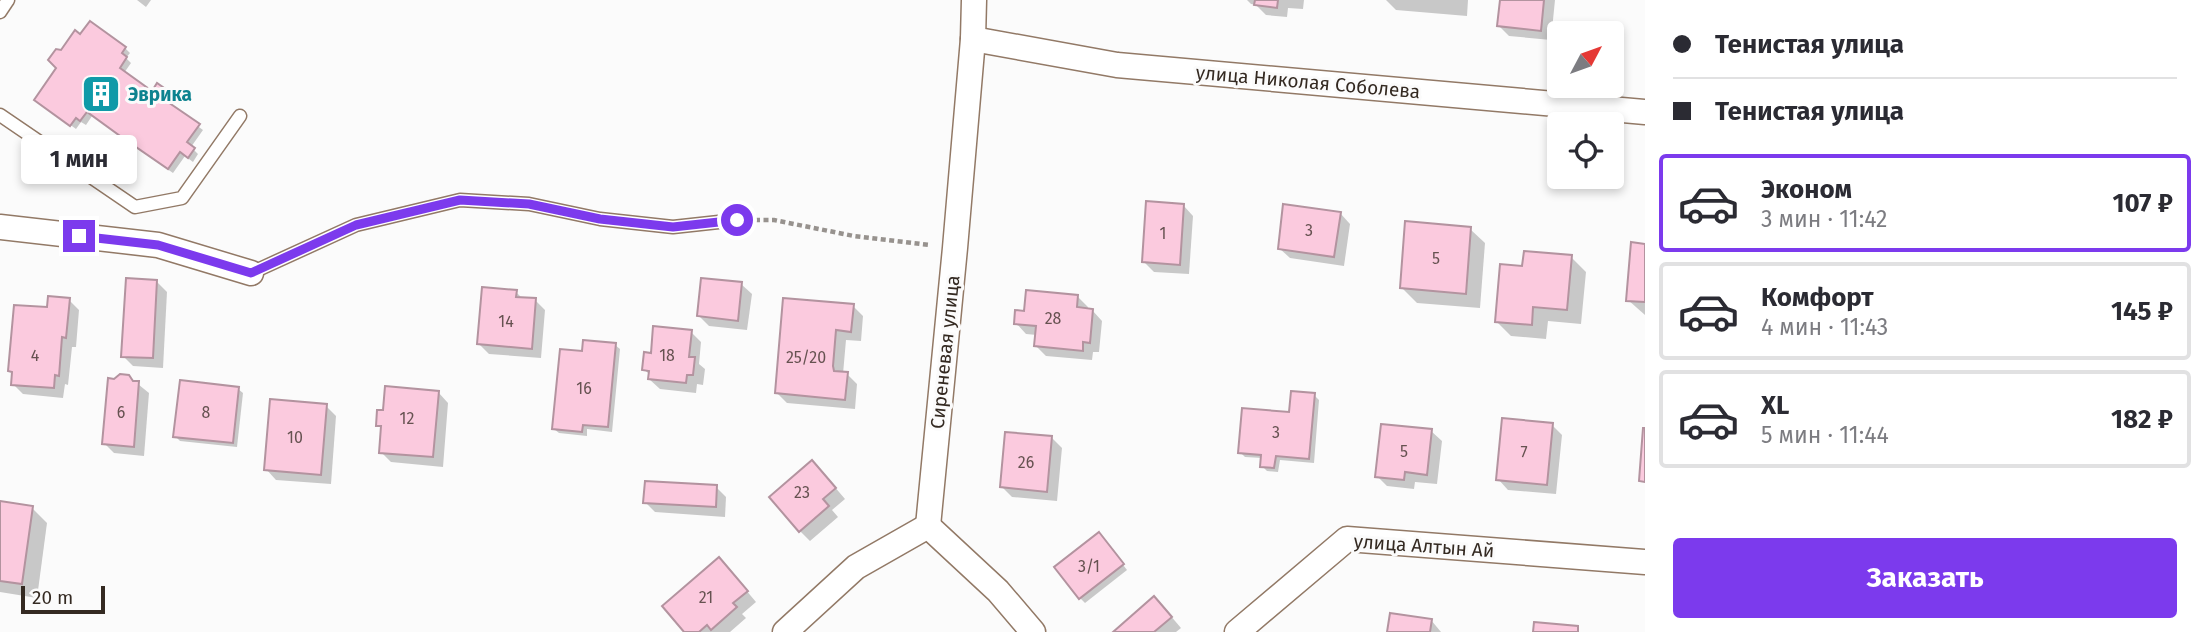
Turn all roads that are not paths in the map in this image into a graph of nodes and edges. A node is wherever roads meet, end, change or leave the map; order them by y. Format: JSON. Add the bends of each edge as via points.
{"nodes":[{"id":1,"x":8,"y":0,"type":"edge"},
{"id":2,"x":974,"y":0,"type":"edge"},
{"id":3,"x":0,"y":12,"type":"edge"},
{"id":4,"x":973,"y":39,"type":"junction"},
{"id":5,"x":1645,"y":111,"type":"edge"},
{"id":6,"x":0,"y":115,"type":"edge"},
{"id":7,"x":240,"y":116,"type":"dead end"},
{"id":8,"x":737,"y":220,"type":"road end"},
{"id":9,"x":0,"y":228,"type":"edge"},
{"id":10,"x":251,"y":273,"type":"joint"},
{"id":11,"x":928,"y":526,"type":"junction"},
{"id":12,"x":1645,"y":562,"type":"edge"},
{"id":13,"x":785,"y":632,"type":"edge"},
{"id":14,"x":1034,"y":632,"type":"edge"},
{"id":15,"x":1237,"y":632,"type":"edge"}],
"edges":[{"from":1,"to":3,"type":"lane"},
{"from":2,"to":4,"type":"street","name":"Сиреневая улица"},
{"from":4,"to":5,"type":"street","name":"улица Николая Соболева","via":[[1117,65]]},
{"from":4,"to":11,"type":"street","name":"Сиреневая улица"},
{"from":6,"to":7,"type":"lane","via":[[135,207],[182,198]]},
{"from":8,"to":10,"type":"lane","via":[[673,227],[600,219],[529,204],[460,200],[356,225]]},
{"from":9,"to":10,"type":"street","via":[[158,245]]},
{"from":11,"to":13,"type":"street","via":[[856,567]]},
{"from":11,"to":14,"type":"street","via":[[998,591]]},
{"from":12,"to":15,"type":"street","name":"улица Алтын Ай","via":[[1348,539]]}]}
